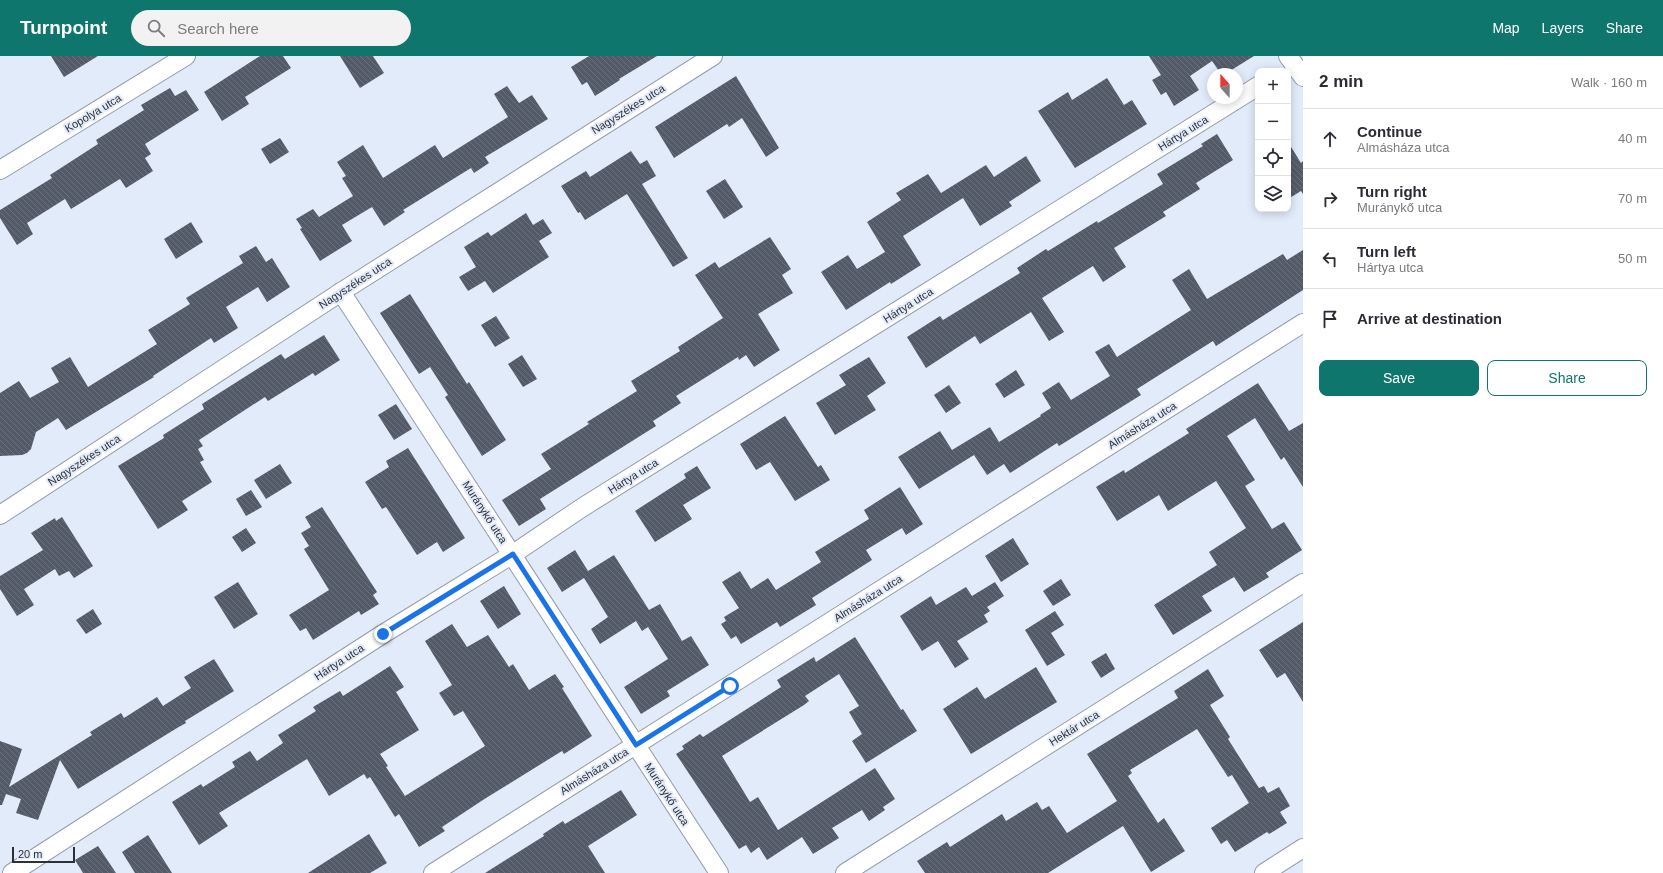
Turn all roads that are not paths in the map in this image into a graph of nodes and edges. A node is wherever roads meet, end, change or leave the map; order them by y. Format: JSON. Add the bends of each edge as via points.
{"nodes":[{"id":1,"x":186,"y":56,"type":"edge"},
{"id":2,"x":713,"y":56,"type":"edge"},
{"id":3,"x":1255,"y":88,"type":"edge"},
{"id":4,"x":0,"y":170,"type":"edge"},
{"id":5,"x":341,"y":292,"type":"junction"},
{"id":6,"x":1303,"y":323,"type":"edge"},
{"id":7,"x":0,"y":515,"type":"edge"},
{"id":8,"x":513,"y":554,"type":"junction"},
{"id":9,"x":1303,"y":583,"type":"edge"},
{"id":10,"x":636,"y":745,"type":"junction"},
{"id":11,"x":1303,"y":848,"type":"edge"},
{"id":12,"x":12,"y":873,"type":"edge"},
{"id":13,"x":433,"y":873,"type":"edge"},
{"id":14,"x":719,"y":873,"type":"edge"},
{"id":15,"x":845,"y":873,"type":"edge"},
{"id":16,"x":1264,"y":873,"type":"edge"}],
"edges":[{"from":1,"to":4,"type":"street","name":"Kopolya utca"},
{"from":2,"to":5,"type":"street","name":"Nagyszékes utca"},
{"from":3,"to":8,"type":"street","name":"Hártya utca","via":[[583,507]]},
{"from":5,"to":7,"type":"street","name":"Nagyszékes utca"},
{"from":5,"to":8,"type":"street","name":"Muránykő utca"},
{"from":6,"to":10,"type":"street","name":"Almásháza utca"},
{"from":8,"to":10,"type":"street","name":"Muránykő utca"},
{"from":8,"to":12,"type":"street","name":"Hártya utca","via":[[383,634]]},
{"from":9,"to":15,"type":"street","name":"Hektár utca"},
{"from":10,"to":13,"type":"street","name":"Almásháza utca"},
{"from":10,"to":14,"type":"street","name":"Muránykő utca"},
{"from":11,"to":16,"type":"street"}]}
